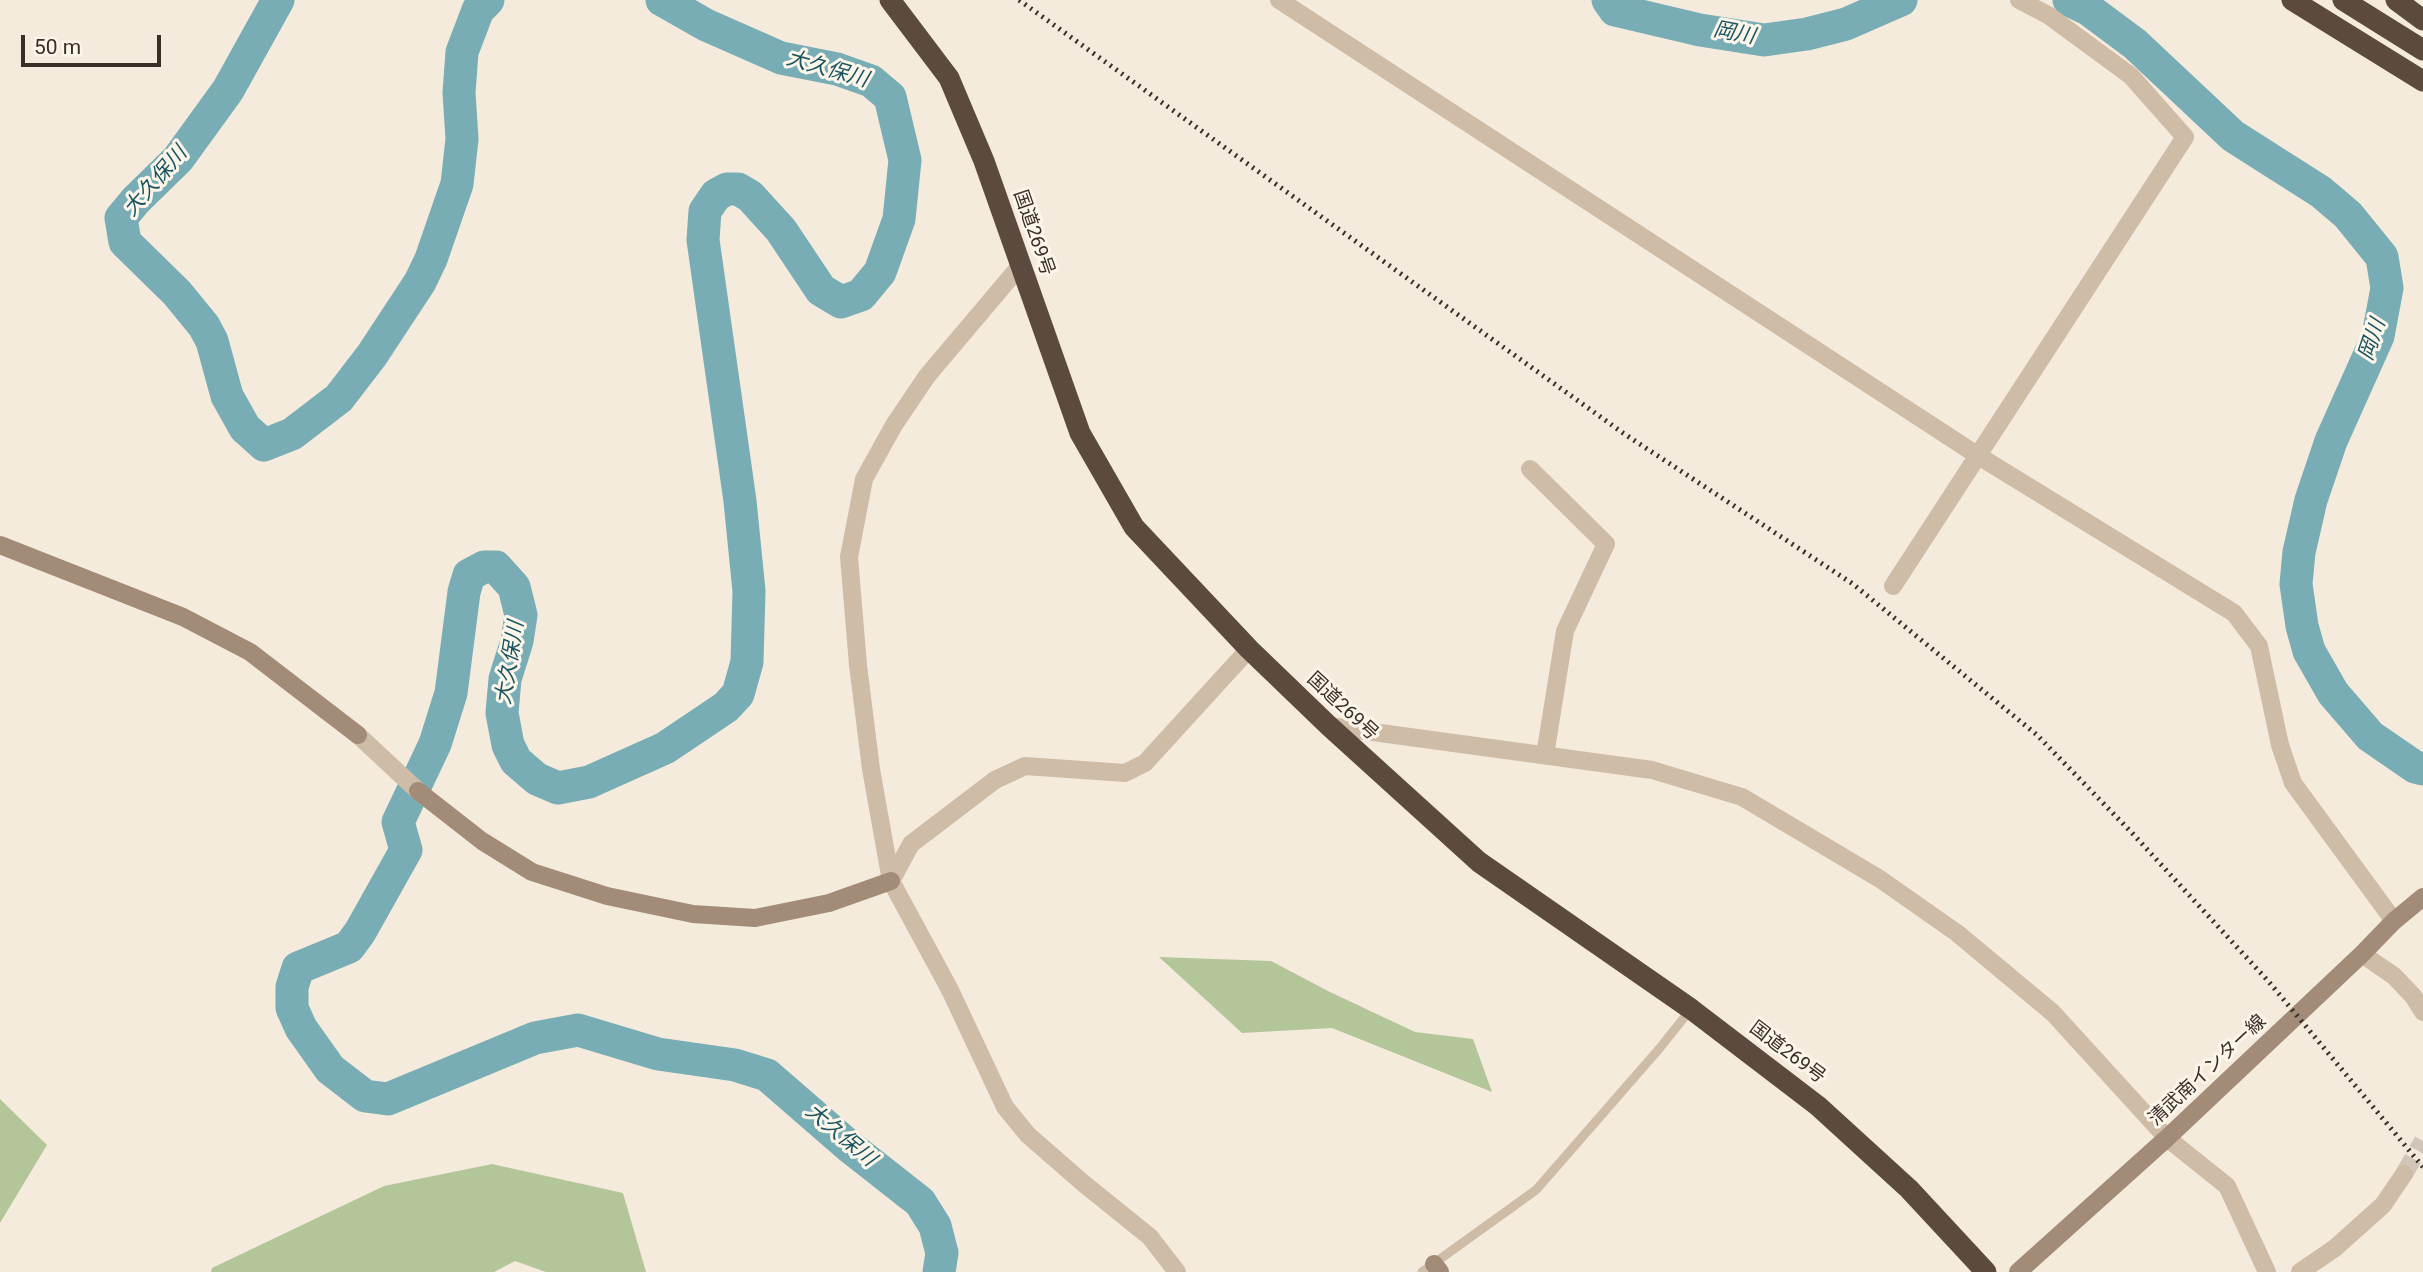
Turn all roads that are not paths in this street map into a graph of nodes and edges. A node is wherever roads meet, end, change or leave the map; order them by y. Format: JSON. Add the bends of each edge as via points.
{"nodes":[{"id":1,"x":890,"y":0,"type":"edge"},
{"id":2,"x":1279,"y":0,"type":"edge"},
{"id":3,"x":2019,"y":0,"type":"edge"},
{"id":4,"x":2283,"y":0,"type":"edge"},
{"id":5,"x":2292,"y":0,"type":"edge"},
{"id":6,"x":2343,"y":0,"type":"edge"},
{"id":7,"x":2396,"y":0,"type":"edge"},
{"id":8,"x":2320,"y":19,"type":"junction"},
{"id":9,"x":2423,"y":20,"type":"edge"},
{"id":10,"x":2423,"y":50,"type":"edge"},
{"id":11,"x":2423,"y":81,"type":"edge"},
{"id":12,"x":1020,"y":266,"type":"junction"},
{"id":13,"x":1977,"y":455,"type":"junction"},
{"id":14,"x":1530,"y":469,"type":"dead end"},
{"id":15,"x":0,"y":545,"type":"edge"},
{"id":16,"x":1893,"y":586,"type":"dead end"},
{"id":17,"x":1249,"y":649,"type":"junction"},
{"id":18,"x":1329,"y":726,"type":"junction"},
{"id":19,"x":1545,"y":755,"type":"junction"},
{"id":20,"x":891,"y":881,"type":"junction"},
{"id":21,"x":2423,"y":897,"type":"edge"},
{"id":22,"x":2394,"y":921,"type":"junction"},
{"id":23,"x":2362,"y":954,"type":"junction"},
{"id":24,"x":1690,"y":1009,"type":"junction"},
{"id":25,"x":2423,"y":1012,"type":"edge"},
{"id":26,"x":2167,"y":1138,"type":"junction"},
{"id":27,"x":2404,"y":1174,"type":"tunnel mouth"},
{"id":28,"x":1432,"y":1269,"type":"edge"},
{"id":29,"x":1177,"y":1272,"type":"edge"},
{"id":30,"x":1986,"y":1272,"type":"edge"},
{"id":31,"x":2018,"y":1272,"type":"edge"},
{"id":32,"x":2267,"y":1272,"type":"edge"},
{"id":33,"x":2300,"y":1272,"type":"edge"}],
"edges":[{"from":1,"to":12,"type":"highway","name":"国道269号","via":[[949,78]]},
{"from":2,"to":13,"type":"street"},
{"from":3,"to":13,"type":"street","via":[[2048,15],[2131,76],[2185,136]]},
{"from":4,"to":8,"type":"highway"},
{"from":5,"to":8,"type":"highway"},
{"from":6,"to":10,"type":"highway"},
{"from":7,"to":9,"type":"highway"},
{"from":8,"to":11,"type":"highway"},
{"from":12,"to":17,"type":"highway","name":"国道269号","via":[[1080,433],[1134,527]]},
{"from":12,"to":20,"type":"street","via":[[927,376],[864,479],[849,557],[871,769]]},
{"from":13,"to":16,"type":"street"},
{"from":13,"to":22,"type":"street","via":[[2234,613],[2259,646],[2293,783]]},
{"from":14,"to":19,"type":"street","via":[[1606,544],[1565,631]]},
{"from":15,"to":20,"type":"street","via":[[183,617],[239,646],[358,735],[418,791],[482,841],[532,872],[607,896],[693,914],[755,918],[829,904]]},
{"from":17,"to":18,"type":"highway","name":"国道269号"},
{"from":17,"to":20,"type":"street","via":[[1145,762],[1125,773],[1025,766],[995,780],[911,844]]},
{"from":18,"to":19,"type":"street"},
{"from":18,"to":24,"type":"highway","name":"国道269号","via":[[1479,862]]},
{"from":19,"to":26,"type":"street","via":[[1652,770],[1742,797],[1880,879],[1957,933],[2053,1013]]},
{"from":20,"to":29,"type":"street","via":[[950,990],[1005,1107],[1028,1135],[1150,1237]]},
{"from":21,"to":22,"type":"street","name":"清武南インター線"},
{"from":22,"to":23,"type":"street","name":"清武南インター線"},
{"from":23,"to":25,"type":"street","via":[[2393,976]]},
{"from":23,"to":26,"type":"street","name":"清武南インター線"},
{"from":24,"to":28,"type":"lane","via":[[1536,1190]]},
{"from":24,"to":30,"type":"highway","name":"国道269号","via":[[1818,1106],[1909,1189]]},
{"from":26,"to":31,"type":"street","name":"清武南インター線"},
{"from":26,"to":32,"type":"street","via":[[2228,1186]]},
{"from":27,"to":33,"type":"street","via":[[2383,1205]]}]}
